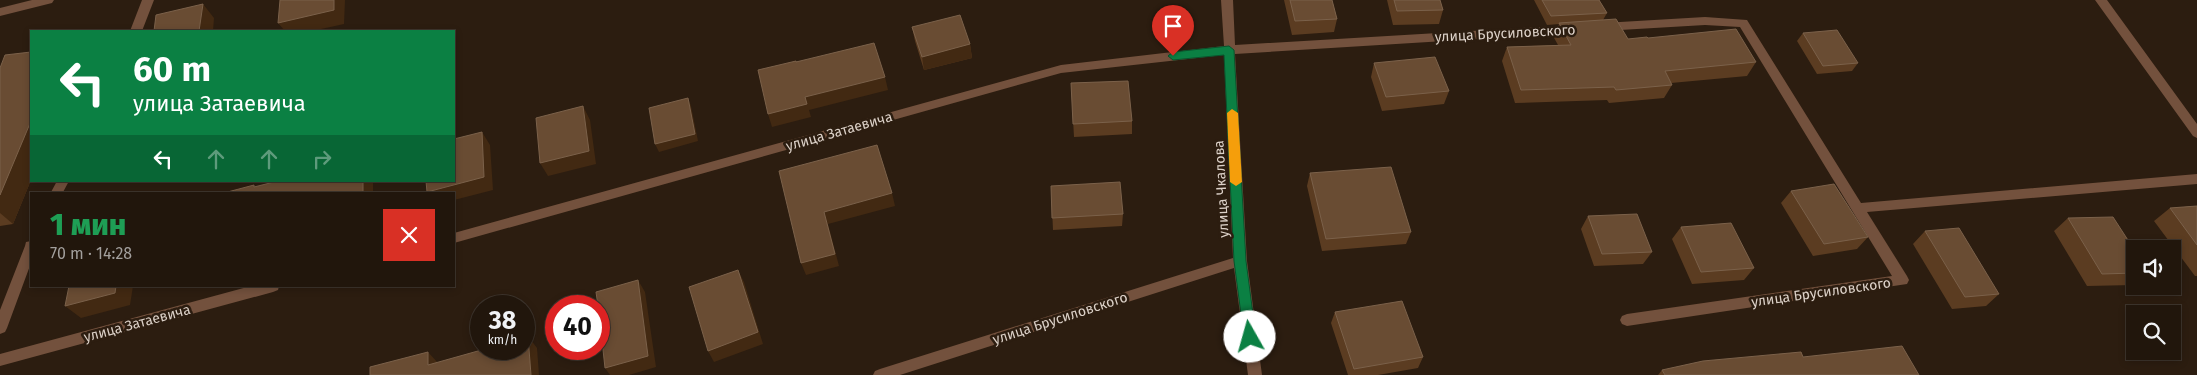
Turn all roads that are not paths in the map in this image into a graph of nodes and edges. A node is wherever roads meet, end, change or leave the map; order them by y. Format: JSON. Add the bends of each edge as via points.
{"nodes":[{"id":1,"x":48,"y":0,"type":"edge"},
{"id":2,"x":148,"y":0,"type":"edge"},
{"id":3,"x":1227,"y":0,"type":"edge"},
{"id":4,"x":2101,"y":0,"type":"edge"},
{"id":5,"x":0,"y":12,"type":"edge"},
{"id":6,"x":136,"y":30,"type":"edge"},
{"id":7,"x":1229,"y":50,"type":"junction"},
{"id":8,"x":2197,"y":133,"type":"edge"},
{"id":9,"x":2197,"y":179,"type":"edge"},
{"id":10,"x":1859,"y":208,"type":"junction"},
{"id":11,"x":455,"y":238,"type":"edge"},
{"id":12,"x":30,"y":249,"type":"edge"},
{"id":13,"x":1240,"y":261,"type":"junction"},
{"id":14,"x":269,"y":287,"type":"edge"},
{"id":15,"x":1627,"y":320,"type":"dead end"},
{"id":16,"x":0,"y":328,"type":"edge"},
{"id":17,"x":0,"y":360,"type":"edge"},
{"id":18,"x":880,"y":375,"type":"edge"},
{"id":19,"x":1255,"y":375,"type":"edge"}],
"edges":[{"from":1,"to":5,"type":"street"},
{"from":2,"to":6,"type":"street"},
{"from":3,"to":7,"type":"street","name":"улица Чкалова"},
{"from":4,"to":8,"type":"street"},
{"from":7,"to":10,"type":"street","name":"улица Брусиловского","via":[[1705,21],[1743,23]]},
{"from":7,"to":11,"type":"street","name":"улица Затаевича","via":[[1061,69]]},
{"from":7,"to":13,"type":"street","name":"улица Чкалова"},
{"from":9,"to":10,"type":"street"},
{"from":10,"to":15,"type":"street","name":"улица Брусиловского","via":[[1902,280]]},
{"from":12,"to":16,"type":"street"},
{"from":13,"to":18,"type":"street","name":"улица Брусиловского"},
{"from":13,"to":19,"type":"street","name":"улица Чкалова"},
{"from":14,"to":17,"type":"street","name":"улица Затаевича"}]}
